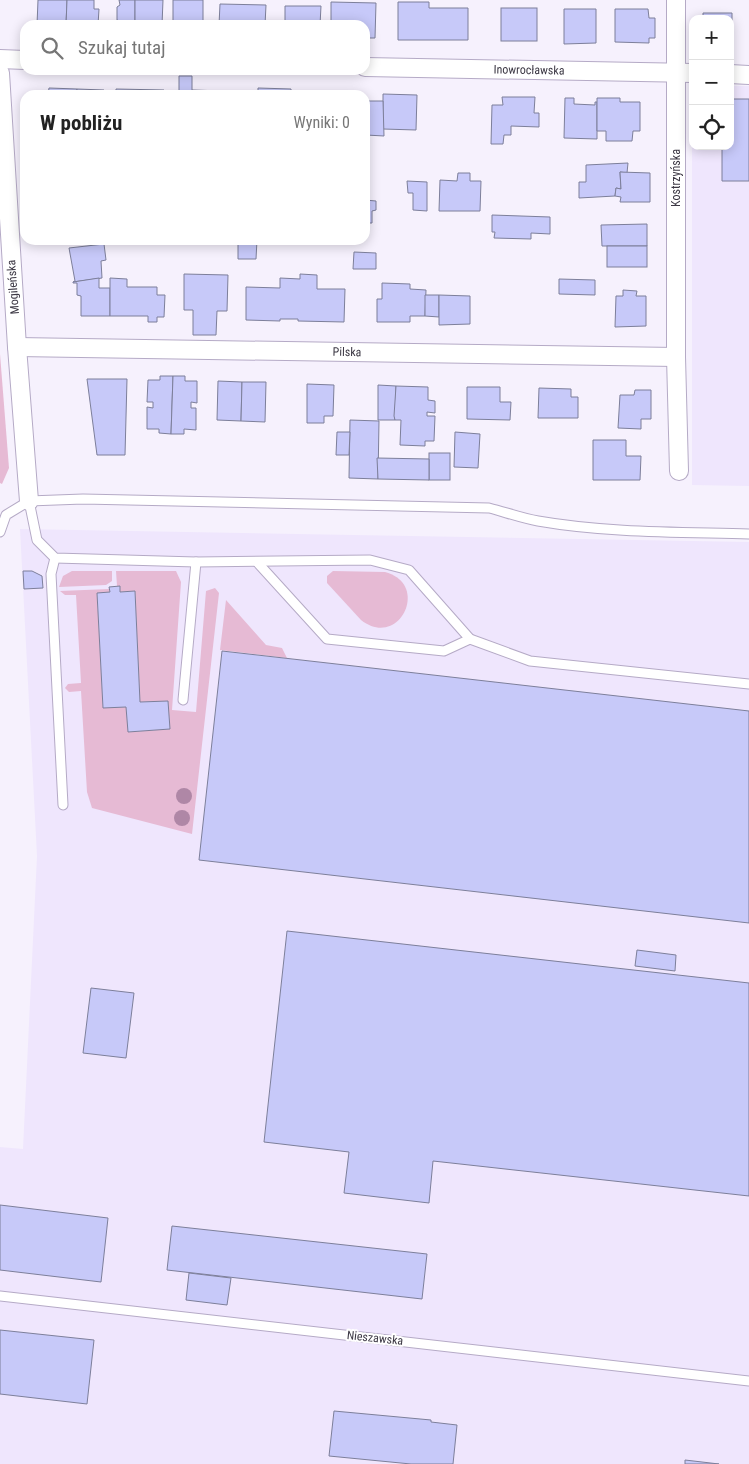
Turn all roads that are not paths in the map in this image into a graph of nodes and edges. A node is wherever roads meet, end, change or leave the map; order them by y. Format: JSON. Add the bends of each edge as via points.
{"nodes":[{"id":1,"x":676,"y":0,"type":"edge"},
{"id":2,"x":0,"y":59,"type":"edge"},
{"id":3,"x":20,"y":60,"type":"edge"},
{"id":4,"x":370,"y":67,"type":"edge"},
{"id":5,"x":0,"y":73,"type":"edge"},
{"id":6,"x":685,"y":73,"type":"edge"},
{"id":7,"x":734,"y":74,"type":"edge"},
{"id":8,"x":749,"y":75,"type":"edge"},
{"id":9,"x":17,"y":347,"type":"junction"},
{"id":10,"x":676,"y":357,"type":"junction"},
{"id":11,"x":678,"y":471,"type":"dead end"},
{"id":12,"x":29,"y":501,"type":"junction"},
{"id":13,"x":0,"y":532,"type":"edge"},
{"id":14,"x":749,"y":534,"type":"edge"},
{"id":15,"x":55,"y":558,"type":"junction"},
{"id":16,"x":196,"y":562,"type":"junction"},
{"id":17,"x":257,"y":562,"type":"junction"},
{"id":18,"x":470,"y":639,"type":"junction"},
{"id":19,"x":749,"y":684,"type":"edge"},
{"id":20,"x":183,"y":700,"type":"dead end"},
{"id":21,"x":64,"y":804,"type":"dead end"},
{"id":22,"x":0,"y":1296,"type":"edge"},
{"id":23,"x":749,"y":1381,"type":"edge"}],
"edges":[{"from":1,"to":6,"type":"street","name":"Kostrzyńska"},
{"from":2,"to":3,"type":"street"},
{"from":4,"to":6,"type":"street","name":"Inowrocławska"},
{"from":5,"to":9,"type":"street","name":"Mogileńska"},
{"from":6,"to":10,"type":"street","name":"Kostrzyńska"},
{"from":7,"to":8,"type":"street"},
{"from":9,"to":10,"type":"street","name":"Pilska"},
{"from":9,"to":12,"type":"street","name":"Mogileńska"},
{"from":10,"to":11,"type":"street","name":"Kostrzyńska"},
{"from":12,"to":13,"type":"lane","via":[[6,515]]},
{"from":12,"to":14,"type":"lane","via":[[83,499],[489,508],[537,521],[603,528]]},
{"from":12,"to":15,"type":"lane","via":[[37,540]]},
{"from":15,"to":16,"type":"lane"},
{"from":15,"to":21,"type":"lane","via":[[51,574]]},
{"from":16,"to":17,"type":"lane"},
{"from":16,"to":20,"type":"lane"},
{"from":17,"to":18,"type":"lane","via":[[370,560],[409,570]]},
{"from":17,"to":18,"type":"lane","via":[[327,639],[444,651]]},
{"from":18,"to":19,"type":"lane","via":[[530,661]]},
{"from":22,"to":23,"type":"lane","name":"Nieszawska"}]}
